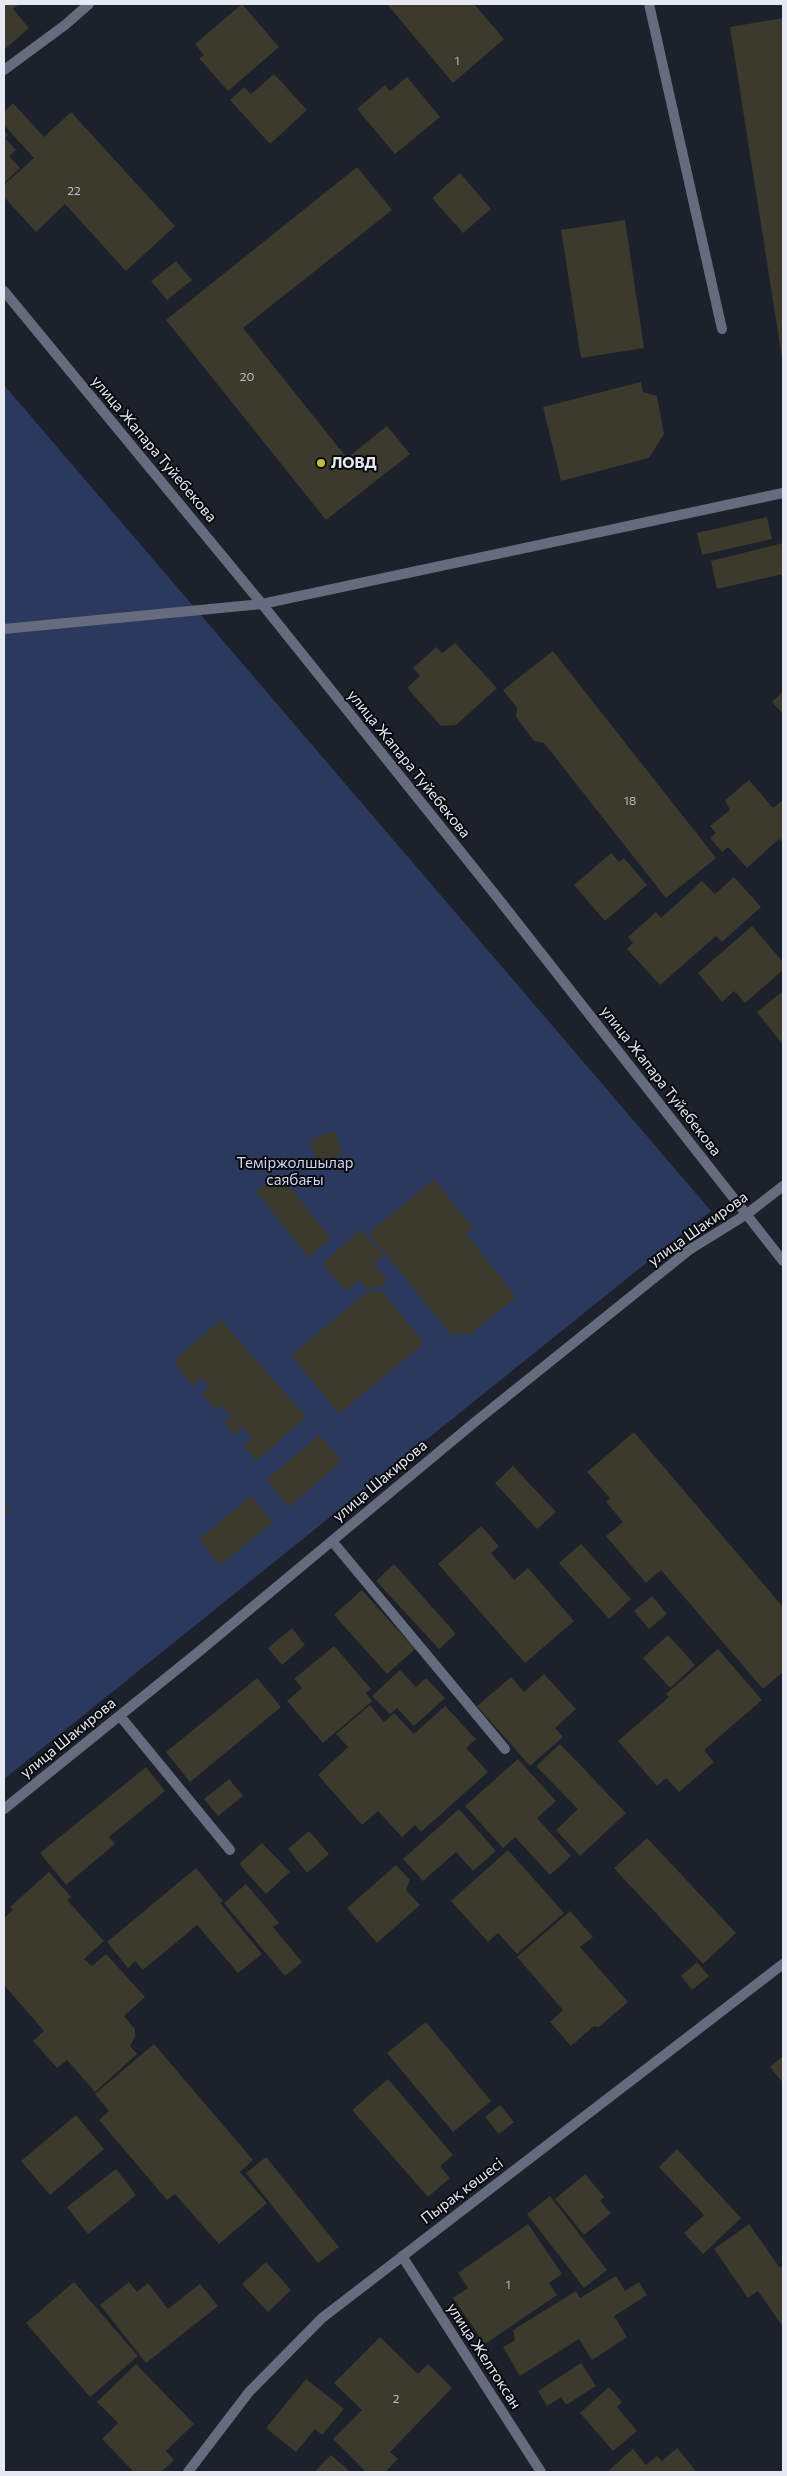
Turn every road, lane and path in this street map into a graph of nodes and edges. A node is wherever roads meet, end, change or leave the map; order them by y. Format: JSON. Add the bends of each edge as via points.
{"nodes":[{"id":1,"x":89,"y":4,"type":"edge"},
{"id":2,"x":650,"y":4,"type":"edge"},
{"id":3,"x":4,"y":70,"type":"edge"},
{"id":4,"x":4,"y":291,"type":"edge"},
{"id":5,"x":722,"y":329,"type":"dead end"},
{"id":6,"x":783,"y":493,"type":"edge"},
{"id":7,"x":262,"y":604,"type":"junction"},
{"id":8,"x":4,"y":629,"type":"edge"},
{"id":9,"x":783,"y":1186,"type":"edge"},
{"id":10,"x":746,"y":1214,"type":"junction"},
{"id":11,"x":783,"y":1261,"type":"edge"},
{"id":12,"x":332,"y":1541,"type":"junction"},
{"id":13,"x":120,"y":1716,"type":"junction"},
{"id":14,"x":505,"y":1749,"type":"dead end"},
{"id":15,"x":4,"y":1809,"type":"edge"},
{"id":16,"x":230,"y":1850,"type":"dead end"},
{"id":17,"x":783,"y":1964,"type":"edge"},
{"id":18,"x":402,"y":2256,"type":"junction"},
{"id":19,"x":188,"y":2472,"type":"edge"},
{"id":20,"x":541,"y":2472,"type":"edge"}],
"edges":[{"from":1,"to":3,"type":"street"},
{"from":2,"to":5,"type":"street"},
{"from":4,"to":7,"type":"street","name":"улица Жапара Туйебекова"},
{"from":6,"to":7,"type":"street"},
{"from":7,"to":8,"type":"street"},
{"from":7,"to":10,"type":"street","name":"улица Жапара Туйебекова"},
{"from":9,"to":10,"type":"street","name":"улица Шакирова"},
{"from":10,"to":11,"type":"street","name":"улица Жапара Туйебекова"},
{"from":10,"to":12,"type":"street","name":"улица Шакирова","via":[[689,1250]]},
{"from":12,"to":13,"type":"street","name":"улица Шакирова"},
{"from":12,"to":14,"type":"street"},
{"from":13,"to":15,"type":"street","name":"улица Шакирова"},
{"from":13,"to":16,"type":"street"},
{"from":17,"to":18,"type":"street","name":"Пырақ көшесі"},
{"from":18,"to":19,"type":"street","name":"Пырақ көшесі","via":[[322,2318],[248,2392]]},
{"from":18,"to":20,"type":"street","name":"улица Желтоксан"}]}
